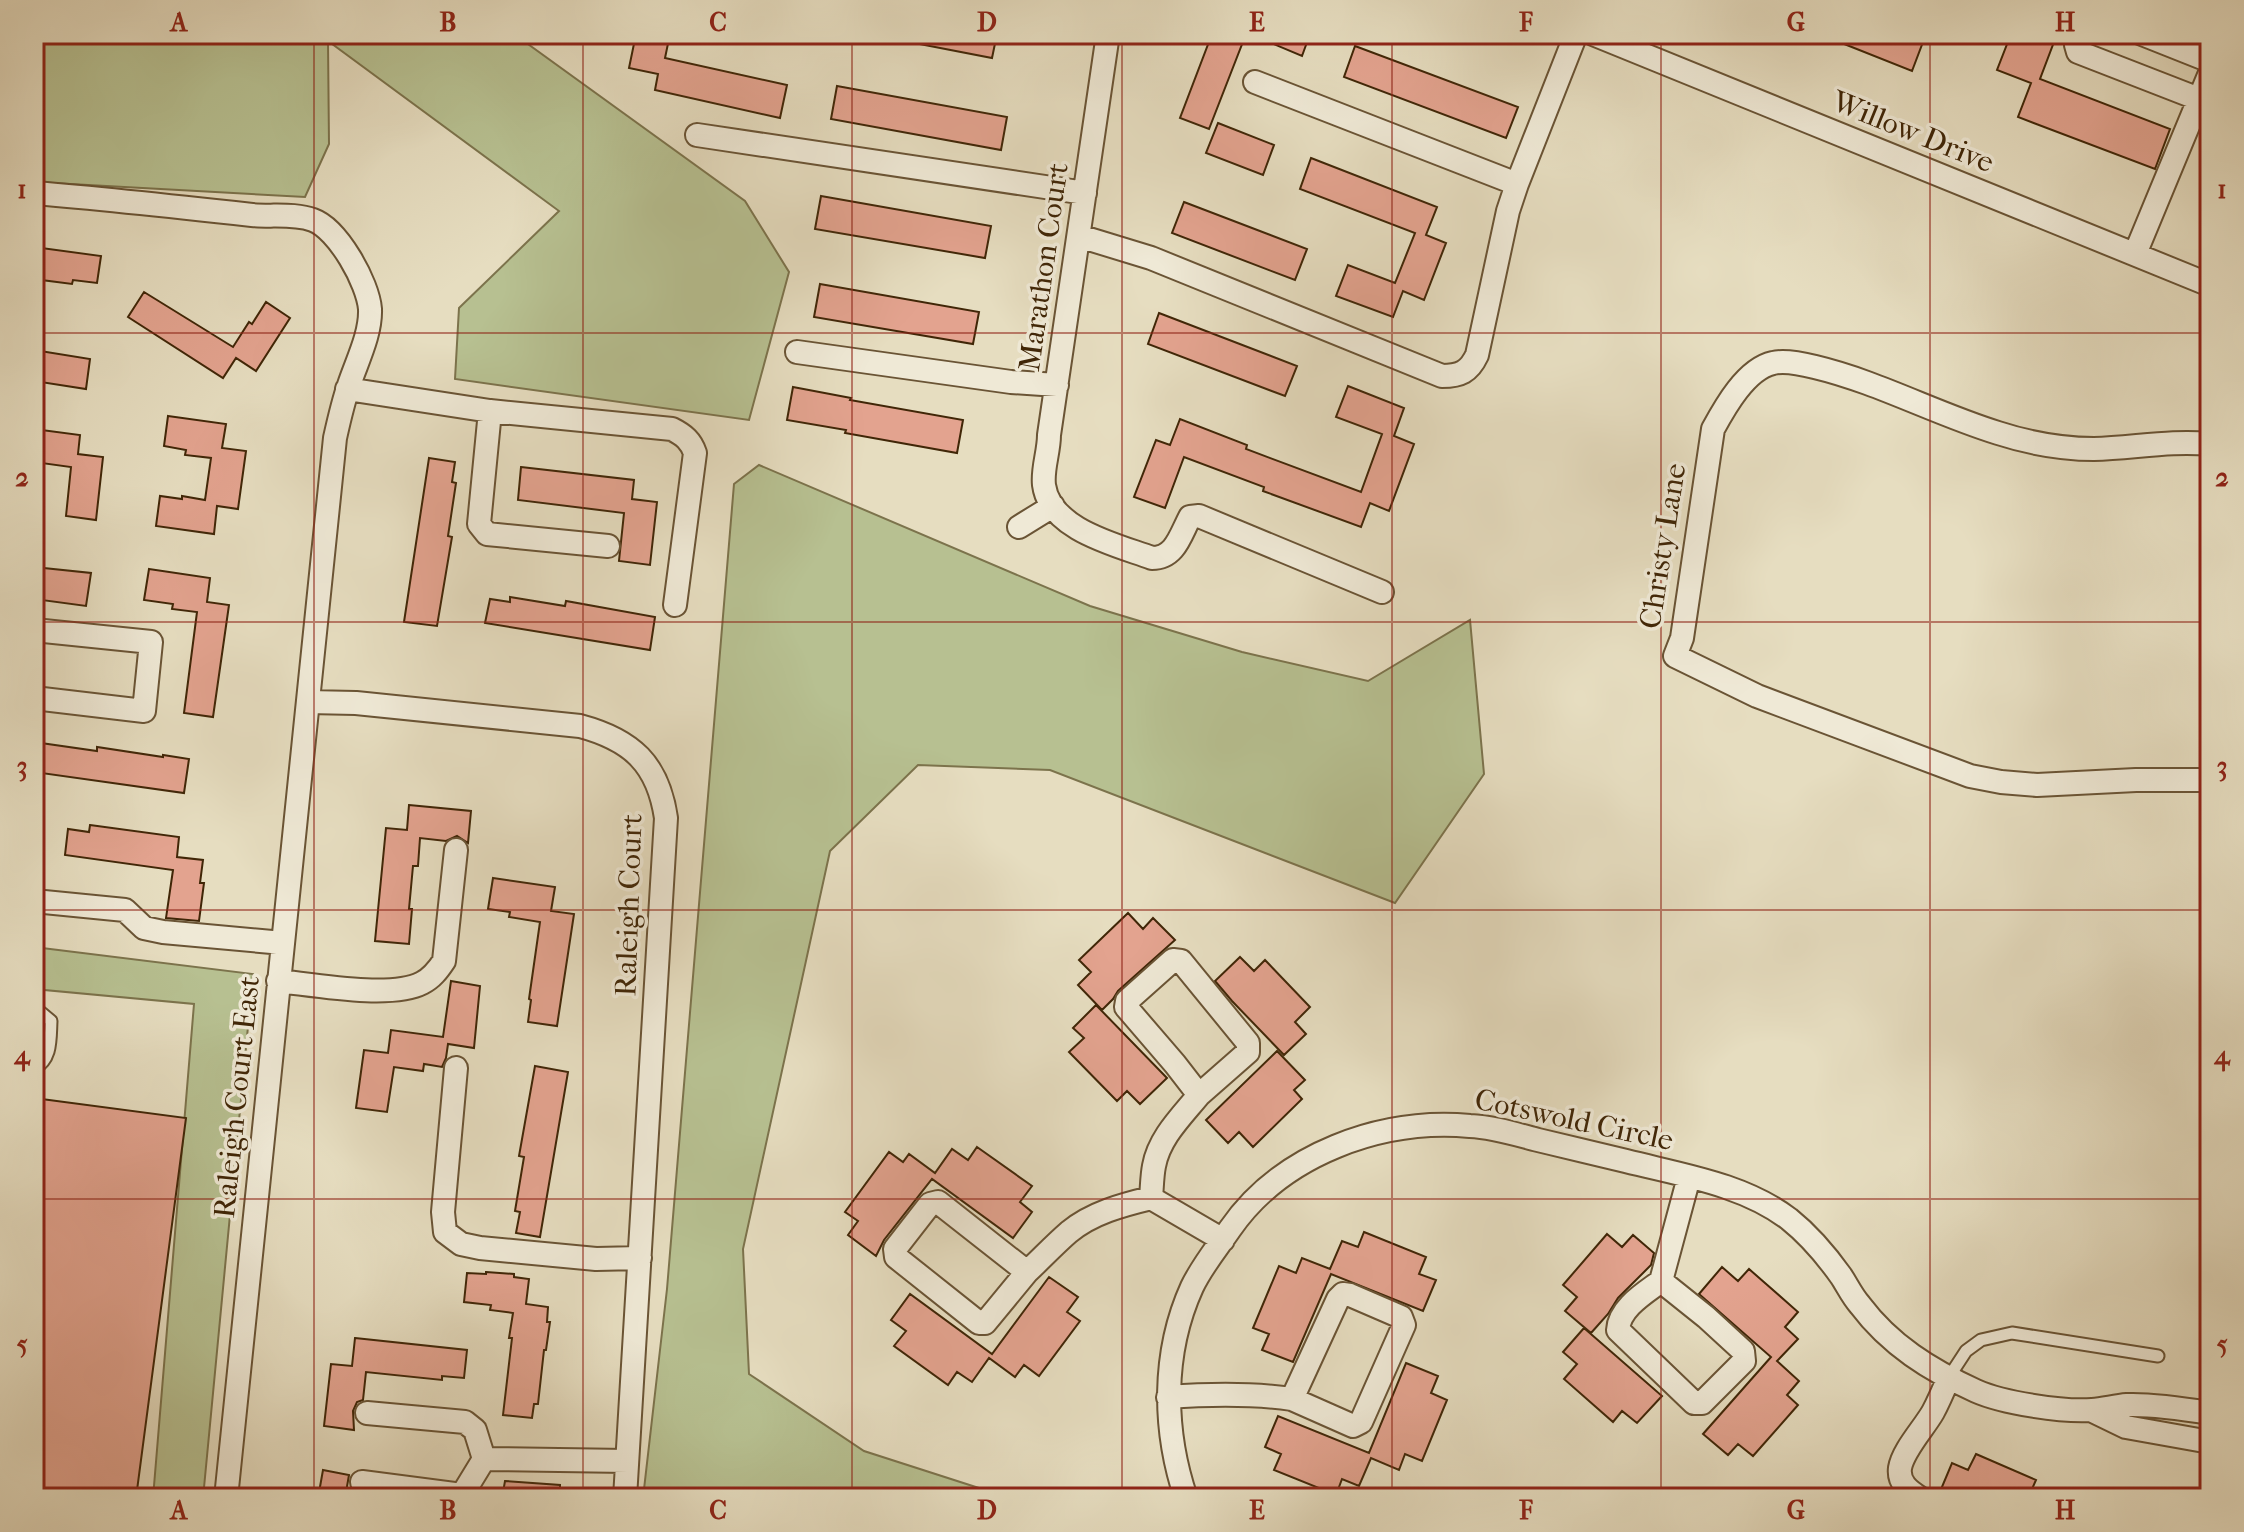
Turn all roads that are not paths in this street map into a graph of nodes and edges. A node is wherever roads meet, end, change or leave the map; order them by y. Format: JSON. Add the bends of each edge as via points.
{"nodes":[{"id":1,"x":1108,"y":34,"type":"edge"},
{"id":2,"x":1576,"y":34,"type":"edge"},
{"id":3,"x":1593,"y":34,"type":"edge"},
{"id":4,"x":2080,"y":34,"type":"edge"},
{"id":5,"x":2142,"y":34,"type":"edge"},
{"id":6,"x":1631,"y":41,"type":"edge"},
{"id":7,"x":2210,"y":61,"type":"edge"},
{"id":8,"x":2210,"y":73,"type":"edge"},
{"id":9,"x":1255,"y":82,"type":"dead end"},
{"id":10,"x":2199,"y":99,"type":"junction"},
{"id":11,"x":697,"y":135,"type":"dead end"},
{"id":12,"x":1517,"y":184,"type":"junction"},
{"id":13,"x":34,"y":193,"type":"edge"},
{"id":14,"x":1085,"y":193,"type":"junction"},
{"id":15,"x":1079,"y":236,"type":"junction"},
{"id":16,"x":2135,"y":254,"type":"junction"},
{"id":17,"x":2210,"y":285,"type":"edge"},
{"id":18,"x":797,"y":352,"type":"dead end"},
{"id":19,"x":1057,"y":385,"type":"junction"},
{"id":20,"x":347,"y":389,"type":"junction"},
{"id":21,"x":490,"y":411,"type":"junction"},
{"id":22,"x":2210,"y":444,"type":"edge"},
{"id":23,"x":1053,"y":506,"type":"junction"},
{"id":24,"x":1019,"y":527,"type":"dead end"},
{"id":25,"x":608,"y":546,"type":"dead end"},
{"id":26,"x":1382,"y":592,"type":"dead end"},
{"id":27,"x":675,"y":605,"type":"dead end"},
{"id":28,"x":34,"y":630,"type":"edge"},
{"id":29,"x":34,"y":698,"type":"edge"},
{"id":30,"x":308,"y":702,"type":"junction"},
{"id":31,"x":2210,"y":780,"type":"edge"},
{"id":32,"x":456,"y":850,"type":"dead end"},
{"id":33,"x":34,"y":901,"type":"edge"},
{"id":34,"x":283,"y":943,"type":"junction"},
{"id":35,"x":278,"y":981,"type":"junction"},
{"id":36,"x":34,"y":1011,"type":"edge"},
{"id":37,"x":456,"y":1068,"type":"dead end"},
{"id":38,"x":34,"y":1069,"type":"edge"},
{"id":39,"x":1199,"y":1095,"type":"junction"},
{"id":40,"x":1689,"y":1177,"type":"junction"},
{"id":41,"x":1151,"y":1198,"type":"junction"},
{"id":42,"x":1223,"y":1240,"type":"junction"},
{"id":43,"x":640,"y":1258,"type":"junction"},
{"id":44,"x":1027,"y":1272,"type":"junction"},
{"id":45,"x":1661,"y":1281,"type":"junction"},
{"id":46,"x":2158,"y":1356,"type":"dead end"},
{"id":47,"x":1949,"y":1377,"type":"junction"},
{"id":48,"x":1168,"y":1397,"type":"junction"},
{"id":49,"x":1292,"y":1399,"type":"junction"},
{"id":50,"x":2092,"y":1410,"type":"junction"},
{"id":51,"x":367,"y":1413,"type":"dead end"},
{"id":52,"x":2210,"y":1413,"type":"edge"},
{"id":53,"x":2210,"y":1442,"type":"edge"},
{"id":54,"x":484,"y":1459,"type":"junction"},
{"id":55,"x":627,"y":1461,"type":"junction"},
{"id":56,"x":362,"y":1482,"type":"dead end"},
{"id":57,"x":226,"y":1498,"type":"edge"},
{"id":58,"x":625,"y":1498,"type":"edge"},
{"id":59,"x":1186,"y":1498,"type":"edge"},
{"id":60,"x":1920,"y":1498,"type":"edge"}],
"edges":[{"from":1,"to":14,"type":"street","name":"Marathon Court"},
{"from":2,"to":12,"type":"street"},
{"from":3,"to":6,"type":"street","name":"Willow Drive"},
{"from":4,"to":10,"type":"street","via":[[2078,52]]},
{"from":5,"to":7,"type":"street"},
{"from":6,"to":16,"type":"street","name":"Willow Drive"},
{"from":8,"to":10,"type":"street"},
{"from":9,"to":12,"type":"street"},
{"from":10,"to":16,"type":"street"},
{"from":11,"to":14,"type":"street"},
{"from":12,"to":15,"type":"street","via":[[1477,355],[1456,376],[1442,376],[1151,258]]},
{"from":13,"to":20,"type":"street","name":"Raleigh Court East","via":[[315,220],[341,243],[366,289],[367,332]]},
{"from":14,"to":15,"type":"street","name":"Marathon Court"},
{"from":15,"to":19,"type":"street","name":"Marathon Court"},
{"from":16,"to":17,"type":"street","name":"Willow Drive"},
{"from":18,"to":19,"type":"street"},
{"from":19,"to":23,"type":"street","name":"Marathon Court","via":[[1044,471]]},
{"from":20,"to":21,"type":"street"},
{"from":20,"to":30,"type":"street","name":"Raleigh Court East","via":[[335,438]]},
{"from":21,"to":25,"type":"street","via":[[479,524],[487,534]]},
{"from":21,"to":27,"type":"street","via":[[672,429],[688,439],[695,453]]},
{"from":22,"to":31,"type":"street","name":"Christy Lane","via":[[2093,449],[2041,444],[1997,433],[1843,374],[1773,363],[1750,375],[1713,429],[1675,656],[1757,696],[1970,776],[2037,785]]},
{"from":23,"to":24,"type":"street"},
{"from":23,"to":26,"type":"street","via":[[1074,528],[1152,558],[1173,552],[1190,517],[1199,516]]},
{"from":28,"to":29,"type":"street","via":[[151,642],[144,711]]},
{"from":30,"to":34,"type":"street","name":"Raleigh Court East"},
{"from":30,"to":43,"type":"street","name":"Raleigh Court","via":[[580,726],[612,736],[649,767],[666,818]]},
{"from":32,"to":35,"type":"street","via":[[444,961],[434,975],[404,989],[377,991]]},
{"from":33,"to":34,"type":"street","via":[[125,910],[144,928],[163,932]]},
{"from":34,"to":35,"type":"street","name":"Raleigh Court East"},
{"from":35,"to":57,"type":"street","name":"Raleigh Court East"},
{"from":36,"to":38,"type":"lane","via":[[51,1021],[50,1051]]},
{"from":37,"to":43,"type":"street","via":[[445,1232],[461,1244],[480,1248]]},
{"from":39,"to":39,"type":"street","via":[[1126,1007],[1173,960],[1181,961],[1248,1043],[1248,1052]]},
{"from":39,"to":41,"type":"street","via":[[1160,1148]]},
{"from":40,"to":42,"type":"street","name":"Cotswold Circle","via":[[1493,1129],[1408,1127],[1352,1140],[1299,1166],[1252,1201]]},
{"from":40,"to":45,"type":"street"},
{"from":40,"to":47,"type":"street","name":"Cotswold Circle","via":[[1748,1194],[1790,1220],[1824,1254],[1877,1326],[1918,1361]]},
{"from":41,"to":42,"type":"street"},
{"from":41,"to":44,"type":"street","via":[[1092,1217]]},
{"from":42,"to":48,"type":"street","name":"Cotswold Circle","via":[[1182,1311]]},
{"from":43,"to":55,"type":"street","name":"Raleigh Court"},
{"from":44,"to":44,"type":"street","via":[[938,1202],[930,1204],[895,1249],[896,1257],[979,1323],[990,1319]]},
{"from":45,"to":45,"type":"street","via":[[1618,1320],[1618,1330],[1694,1403],[1702,1403],[1744,1361],[1743,1351]]},
{"from":46,"to":47,"type":"lane","via":[[2012,1333],[1981,1340],[1966,1351]]},
{"from":47,"to":50,"type":"street","name":"Cotswold Circle","via":[[1999,1399]]},
{"from":47,"to":60,"type":"street","via":[[1900,1469],[1907,1490]]},
{"from":48,"to":49,"type":"street","via":[[1262,1394]]},
{"from":48,"to":59,"type":"street","name":"Cotswold Circle","via":[[1172,1449]]},
{"from":49,"to":49,"type":"street","via":[[1343,1294],[1401,1317],[1404,1325],[1361,1422],[1353,1426]]},
{"from":50,"to":52,"type":"street","name":"Cotswold Circle","via":[[2128,1405]]},
{"from":50,"to":53,"type":"street","name":"Cotswold Circle","via":[[2126,1427]]},
{"from":51,"to":54,"type":"street","via":[[465,1422],[475,1430]]},
{"from":54,"to":55,"type":"street"},
{"from":54,"to":56,"type":"street","via":[[462,1495]]},
{"from":55,"to":58,"type":"street","name":"Raleigh Court"}]}
